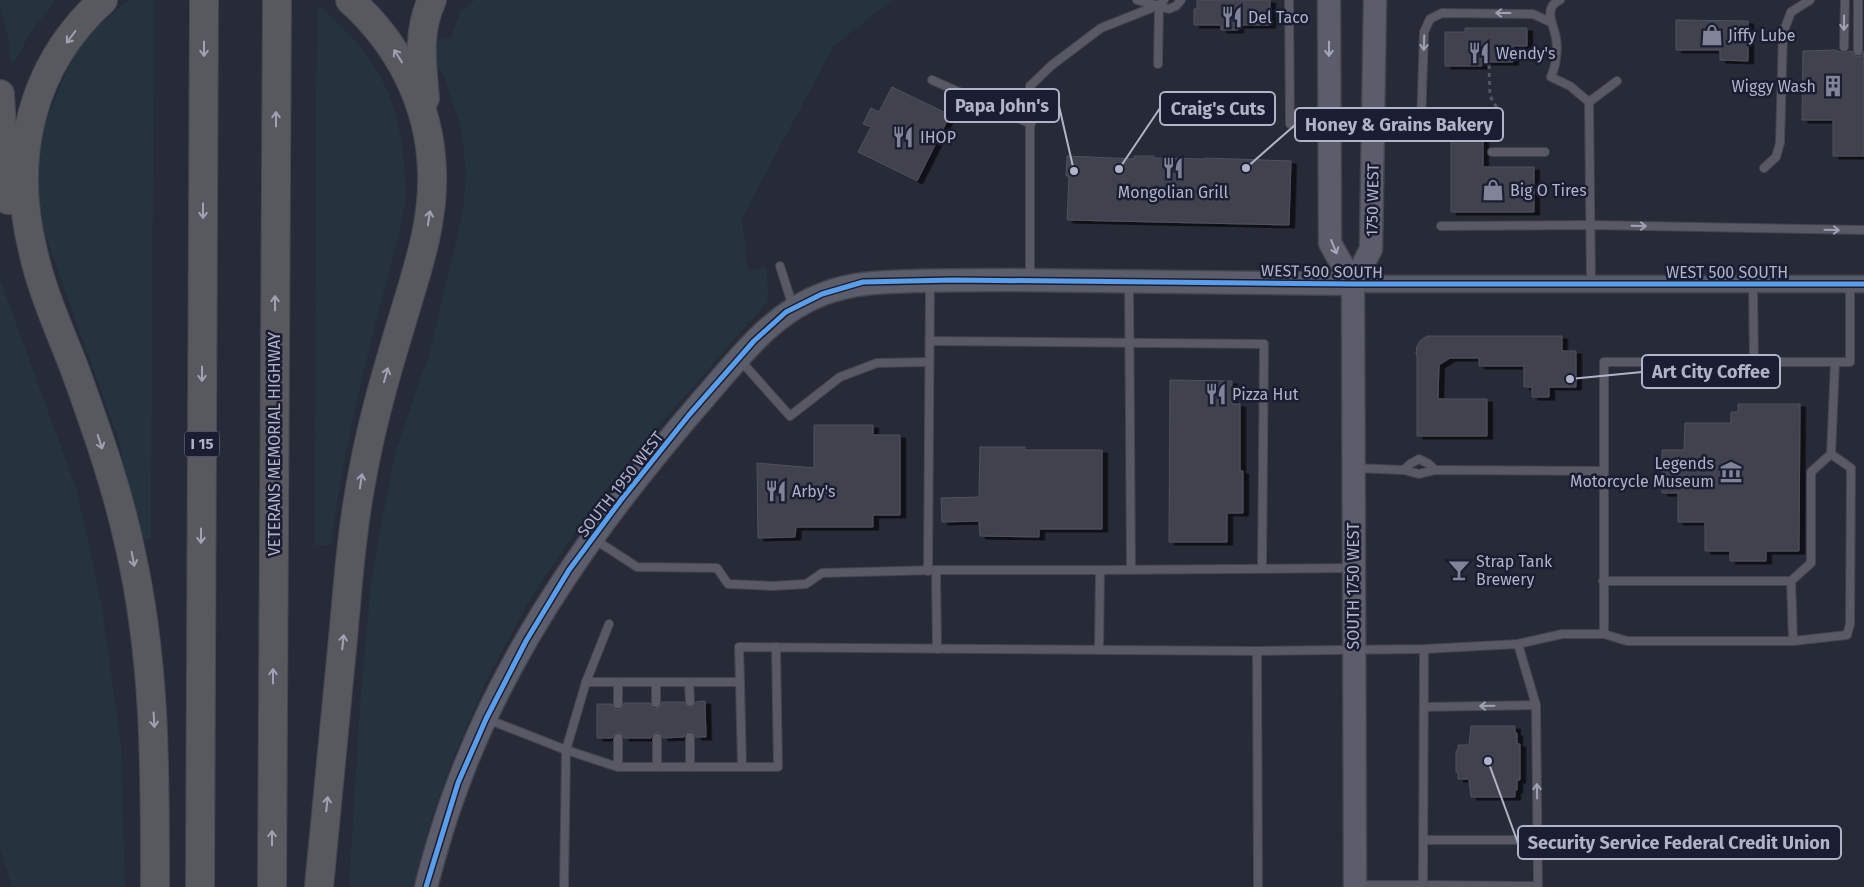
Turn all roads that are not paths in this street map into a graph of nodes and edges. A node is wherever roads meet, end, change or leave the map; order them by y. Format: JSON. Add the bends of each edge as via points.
{"nodes":[{"id":1,"x":104,"y":0,"type":"edge"},
{"id":2,"x":204,"y":0,"type":"edge"},
{"id":3,"x":277,"y":0,"type":"edge"},
{"id":4,"x":350,"y":0,"type":"edge"},
{"id":5,"x":432,"y":0,"type":"edge"},
{"id":6,"x":1137,"y":0,"type":"edge"},
{"id":7,"x":1180,"y":0,"type":"edge"},
{"id":8,"x":1290,"y":0,"type":"edge"},
{"id":9,"x":1329,"y":0,"type":"edge"},
{"id":10,"x":1375,"y":0,"type":"edge"},
{"id":11,"x":1560,"y":0,"type":"edge"},
{"id":12,"x":1810,"y":0,"type":"edge"},
{"id":13,"x":1845,"y":0,"type":"edge"},
{"id":14,"x":1858,"y":0,"type":"edge"},
{"id":15,"x":1161,"y":3,"type":"edge"},
{"id":16,"x":1550,"y":22,"type":"junction"},
{"id":17,"x":1844,"y":47,"type":"dead end"},
{"id":18,"x":1858,"y":51,"type":"dead end"},
{"id":19,"x":1158,"y":64,"type":"dead end"},
{"id":20,"x":932,"y":80,"type":"dead end"},
{"id":21,"x":1617,"y":81,"type":"dead end"},
{"id":22,"x":0,"y":94,"type":"edge"},
{"id":23,"x":1589,"y":102,"type":"junction"},
{"id":24,"x":1031,"y":124,"type":"junction"},
{"id":25,"x":1329,"y":124,"type":"junction"},
{"id":26,"x":1373,"y":124,"type":"junction"},
{"id":27,"x":1421,"y":125,"type":"junction"},
{"id":28,"x":428,"y":134,"type":"junction"},
{"id":29,"x":1439,"y":137,"type":"dead end"},
{"id":30,"x":1492,"y":152,"type":"dead end"},
{"id":31,"x":1545,"y":152,"type":"dead end"},
{"id":32,"x":1764,"y":168,"type":"dead end"},
{"id":33,"x":1591,"y":225,"type":"junction"},
{"id":34,"x":1441,"y":226,"type":"dead end"},
{"id":35,"x":1864,"y":230,"type":"edge"},
{"id":36,"x":780,"y":266,"type":"dead end"},
{"id":37,"x":1030,"y":280,"type":"junction"},
{"id":38,"x":930,"y":281,"type":"junction"},
{"id":39,"x":1129,"y":281,"type":"junction"},
{"id":40,"x":1353,"y":284,"type":"junction"},
{"id":41,"x":1753,"y":284,"type":"junction"},
{"id":42,"x":1857,"y":284,"type":"edge"},
{"id":43,"x":1591,"y":285,"type":"junction"},
{"id":44,"x":790,"y":310,"type":"junction"},
{"id":45,"x":930,"y":341,"type":"junction"},
{"id":46,"x":1130,"y":342,"type":"junction"},
{"id":47,"x":739,"y":359,"type":"junction"},
{"id":48,"x":929,"y":362,"type":"junction"},
{"id":49,"x":1834,"y":362,"type":"junction"},
{"id":50,"x":1754,"y":363,"type":"junction"},
{"id":51,"x":84,"y":396,"type":"junction"},
{"id":52,"x":1831,"y":454,"type":"junction"},
{"id":53,"x":1353,"y":468,"type":"junction"},
{"id":54,"x":1404,"y":470,"type":"junction"},
{"id":55,"x":1435,"y":470,"type":"junction"},
{"id":56,"x":1604,"y":471,"type":"junction"},
{"id":57,"x":593,"y":538,"type":"junction"},
{"id":58,"x":1262,"y":568,"type":"junction"},
{"id":59,"x":1354,"y":568,"type":"junction"},
{"id":60,"x":932,"y":570,"type":"junction"},
{"id":61,"x":1100,"y":570,"type":"junction"},
{"id":62,"x":1131,"y":570,"type":"junction"},
{"id":63,"x":1602,"y":581,"type":"junction"},
{"id":64,"x":1791,"y":581,"type":"junction"},
{"id":65,"x":609,"y":624,"type":"dead end"},
{"id":66,"x":1604,"y":634,"type":"junction"},
{"id":67,"x":1794,"y":641,"type":"junction"},
{"id":68,"x":1518,"y":644,"type":"junction"},
{"id":69,"x":776,"y":647,"type":"junction"},
{"id":70,"x":937,"y":649,"type":"junction"},
{"id":71,"x":1354,"y":649,"type":"junction"},
{"id":72,"x":1424,"y":649,"type":"junction"},
{"id":73,"x":1099,"y":650,"type":"junction"},
{"id":74,"x":1257,"y":652,"type":"junction"},
{"id":75,"x":586,"y":682,"type":"junction"},
{"id":76,"x":618,"y":682,"type":"junction"},
{"id":77,"x":656,"y":682,"type":"junction"},
{"id":78,"x":689,"y":682,"type":"junction"},
{"id":79,"x":740,"y":682,"type":"junction"},
{"id":80,"x":690,"y":702,"type":"dead end"},
{"id":81,"x":656,"y":703,"type":"dead end"},
{"id":82,"x":618,"y":704,"type":"dead end"},
{"id":83,"x":1536,"y":705,"type":"junction"},
{"id":84,"x":1424,"y":707,"type":"junction"},
{"id":85,"x":486,"y":719,"type":"junction"},
{"id":86,"x":690,"y":737,"type":"dead end"},
{"id":87,"x":618,"y":738,"type":"dead end"},
{"id":88,"x":656,"y":738,"type":"dead end"},
{"id":89,"x":566,"y":750,"type":"junction"},
{"id":90,"x":657,"y":766,"type":"junction"},
{"id":91,"x":618,"y":767,"type":"junction"},
{"id":92,"x":690,"y":767,"type":"junction"},
{"id":93,"x":742,"y":767,"type":"junction"},
{"id":94,"x":1423,"y":840,"type":"junction"},
{"id":95,"x":1538,"y":840,"type":"junction"},
{"id":96,"x":1423,"y":885,"type":"junction"},
{"id":97,"x":1355,"y":886,"type":"edge"},
{"id":98,"x":155,"y":887,"type":"edge"},
{"id":99,"x":200,"y":887,"type":"edge"},
{"id":100,"x":272,"y":887,"type":"edge"},
{"id":101,"x":319,"y":887,"type":"edge"},
{"id":102,"x":426,"y":887,"type":"edge"},
{"id":103,"x":564,"y":887,"type":"edge"},
{"id":104,"x":1258,"y":887,"type":"edge"}],
"edges":[{"from":1,"to":51,"type":"highway","one_way":true,"via":[[83,21],[50,68],[35,102],[24,158],[24,207],[33,254]]},
{"from":2,"to":99,"type":"highway","number":"I 15","one_way":true},
{"from":100,"to":3,"type":"highway","name":"VETERANS MEMORIAL HIGHWAY","one_way":true},
{"from":28,"to":4,"type":"highway","one_way":true,"via":[[419,99],[402,63],[390,44]]},
{"from":5,"to":28,"type":"highway","via":[[421,38]]},
{"from":6,"to":15,"type":"lane"},
{"from":7,"to":15,"type":"lane","via":[[1169,9]]},
{"from":8,"to":25,"type":"lane","via":[[1290,124]]},
{"from":9,"to":25,"type":"street","one_way":true},
{"from":10,"to":26,"type":"street","name":"1750 WEST"},
{"from":11,"to":16,"type":"lane","via":[[1550,10]]},
{"from":12,"to":32,"type":"lane","via":[[1791,12],[1783,33],[1780,143],[1776,157]]},
{"from":13,"to":17,"type":"lane","one_way":true},
{"from":14,"to":18,"type":"lane"},
{"from":15,"to":19,"type":"lane"},
{"from":15,"to":24,"type":"lane","via":[[1101,28],[1052,65],[1030,86]]},
{"from":16,"to":23,"type":"lane","via":[[1556,37],[1557,60],[1551,77],[1570,86]]},
{"from":16,"to":27,"type":"lane","one_way":true,"via":[[1533,14],[1442,13],[1430,19],[1424,32]]},
{"from":20,"to":24,"type":"lane"},
{"from":21,"to":23,"type":"lane"},
{"from":22,"to":51,"type":"highway","via":[[5,181],[19,243],[46,318]]},
{"from":23,"to":33,"type":"lane"},
{"from":24,"to":37,"type":"lane"},
{"from":25,"to":40,"type":"street","one_way":true,"via":[[1330,243]]},
{"from":26,"to":27,"type":"lane"},
{"from":26,"to":40,"type":"street","name":"1750 WEST","via":[[1371,249]]},
{"from":27,"to":29,"type":"lane"},
{"from":101,"to":28,"type":"highway","one_way":true,"via":[[353,531],[373,422],[428,229],[432,190]]},
{"from":30,"to":31,"type":"lane"},
{"from":33,"to":34,"type":"lane"},
{"from":33,"to":35,"type":"lane","one_way":true},
{"from":33,"to":43,"type":"lane"},
{"from":36,"to":44,"type":"lane"},
{"from":37,"to":38,"type":"street","name":"WEST 500 SOUTH"},
{"from":37,"to":39,"type":"street","name":"WEST 500 SOUTH"},
{"from":38,"to":44,"type":"street","name":"WEST 500 SOUTH","via":[[863,282],[822,294]]},
{"from":38,"to":45,"type":"lane"},
{"from":39,"to":40,"type":"street","name":"WEST 500 SOUTH"},
{"from":39,"to":46,"type":"lane"},
{"from":40,"to":43,"type":"street","name":"WEST 500 SOUTH"},
{"from":40,"to":53,"type":"street","name":"SOUTH 1750 WEST"},
{"from":41,"to":42,"type":"street","name":"WEST 500 SOUTH"},
{"from":41,"to":43,"type":"street","name":"WEST 500 SOUTH"},
{"from":41,"to":50,"type":"lane"},
{"from":42,"to":49,"type":"lane","via":[[1850,362]]},
{"from":44,"to":47,"type":"street","name":"SOUTH 1950 WEST","via":[[754,341]]},
{"from":45,"to":46,"type":"lane"},
{"from":45,"to":48,"type":"lane"},
{"from":46,"to":58,"type":"lane","via":[[1264,344]]},
{"from":46,"to":62,"type":"lane"},
{"from":47,"to":48,"type":"lane","via":[[790,416],[840,377],[877,363]]},
{"from":47,"to":57,"type":"street","name":"SOUTH 1950 WEST","via":[[689,416]]},
{"from":48,"to":60,"type":"lane"},
{"from":49,"to":50,"type":"lane"},
{"from":49,"to":52,"type":"lane"},
{"from":50,"to":56,"type":"lane","via":[[1604,362]]},
{"from":51,"to":98,"type":"highway","one_way":true,"via":[[122,512],[146,637],[154,728]]},
{"from":52,"to":64,"type":"lane","via":[[1811,472],[1811,563]]},
{"from":52,"to":67,"type":"lane","via":[[1851,468],[1850,624],[1847,635]]},
{"from":53,"to":54,"type":"lane"},
{"from":53,"to":59,"type":"street","name":"SOUTH 1750 WEST"},
{"from":54,"to":55,"type":"lane","via":[[1419,474]]},
{"from":54,"to":55,"type":"lane","via":[[1419,459]]},
{"from":55,"to":56,"type":"lane"},
{"from":56,"to":63,"type":"lane"},
{"from":57,"to":60,"type":"lane","via":[[637,567],[716,568],[728,584],[806,584],[822,573]]},
{"from":57,"to":85,"type":"street","name":"SOUTH 1950 WEST","via":[[569,570],[526,641]]},
{"from":58,"to":59,"type":"lane"},
{"from":58,"to":62,"type":"lane"},
{"from":59,"to":71,"type":"street","name":"SOUTH 1750 WEST"},
{"from":60,"to":61,"type":"lane"},
{"from":60,"to":70,"type":"lane"},
{"from":61,"to":62,"type":"lane"},
{"from":61,"to":73,"type":"lane"},
{"from":63,"to":64,"type":"lane"},
{"from":63,"to":66,"type":"lane"},
{"from":64,"to":67,"type":"lane"},
{"from":65,"to":75,"type":"lane"},
{"from":66,"to":67,"type":"lane","via":[[1627,641]]},
{"from":66,"to":68,"type":"lane","via":[[1562,634]]},
{"from":68,"to":72,"type":"lane"},
{"from":68,"to":83,"type":"lane"},
{"from":69,"to":70,"type":"lane"},
{"from":69,"to":79,"type":"lane","via":[[739,647]]},
{"from":69,"to":93,"type":"lane","via":[[778,767]]},
{"from":70,"to":73,"type":"lane"},
{"from":71,"to":72,"type":"lane"},
{"from":71,"to":74,"type":"lane"},
{"from":71,"to":97,"type":"street","name":"SOUTH 1750 WEST"},
{"from":72,"to":84,"type":"lane"},
{"from":73,"to":74,"type":"lane"},
{"from":74,"to":104,"type":"lane"},
{"from":75,"to":76,"type":"lane"},
{"from":75,"to":89,"type":"lane"},
{"from":76,"to":77,"type":"lane"},
{"from":76,"to":82,"type":"lane"},
{"from":77,"to":78,"type":"lane"},
{"from":77,"to":81,"type":"lane"},
{"from":78,"to":79,"type":"lane"},
{"from":78,"to":80,"type":"lane"},
{"from":79,"to":93,"type":"lane"},
{"from":83,"to":84,"type":"lane","one_way":true},
{"from":95,"to":83,"type":"lane","one_way":true},
{"from":84,"to":94,"type":"lane"},
{"from":85,"to":89,"type":"lane"},
{"from":85,"to":102,"type":"street","name":"SOUTH 1950 WEST","via":[[458,783]]},
{"from":86,"to":92,"type":"lane"},
{"from":87,"to":91,"type":"lane"},
{"from":88,"to":90,"type":"lane"},
{"from":89,"to":91,"type":"lane"},
{"from":89,"to":103,"type":"lane"},
{"from":90,"to":91,"type":"lane"},
{"from":90,"to":92,"type":"lane"},
{"from":92,"to":93,"type":"lane"},
{"from":94,"to":95,"type":"lane"},
{"from":94,"to":96,"type":"lane"},
{"from":95,"to":96,"type":"lane","via":[[1538,886]]},
{"from":96,"to":97,"type":"lane"}]}
